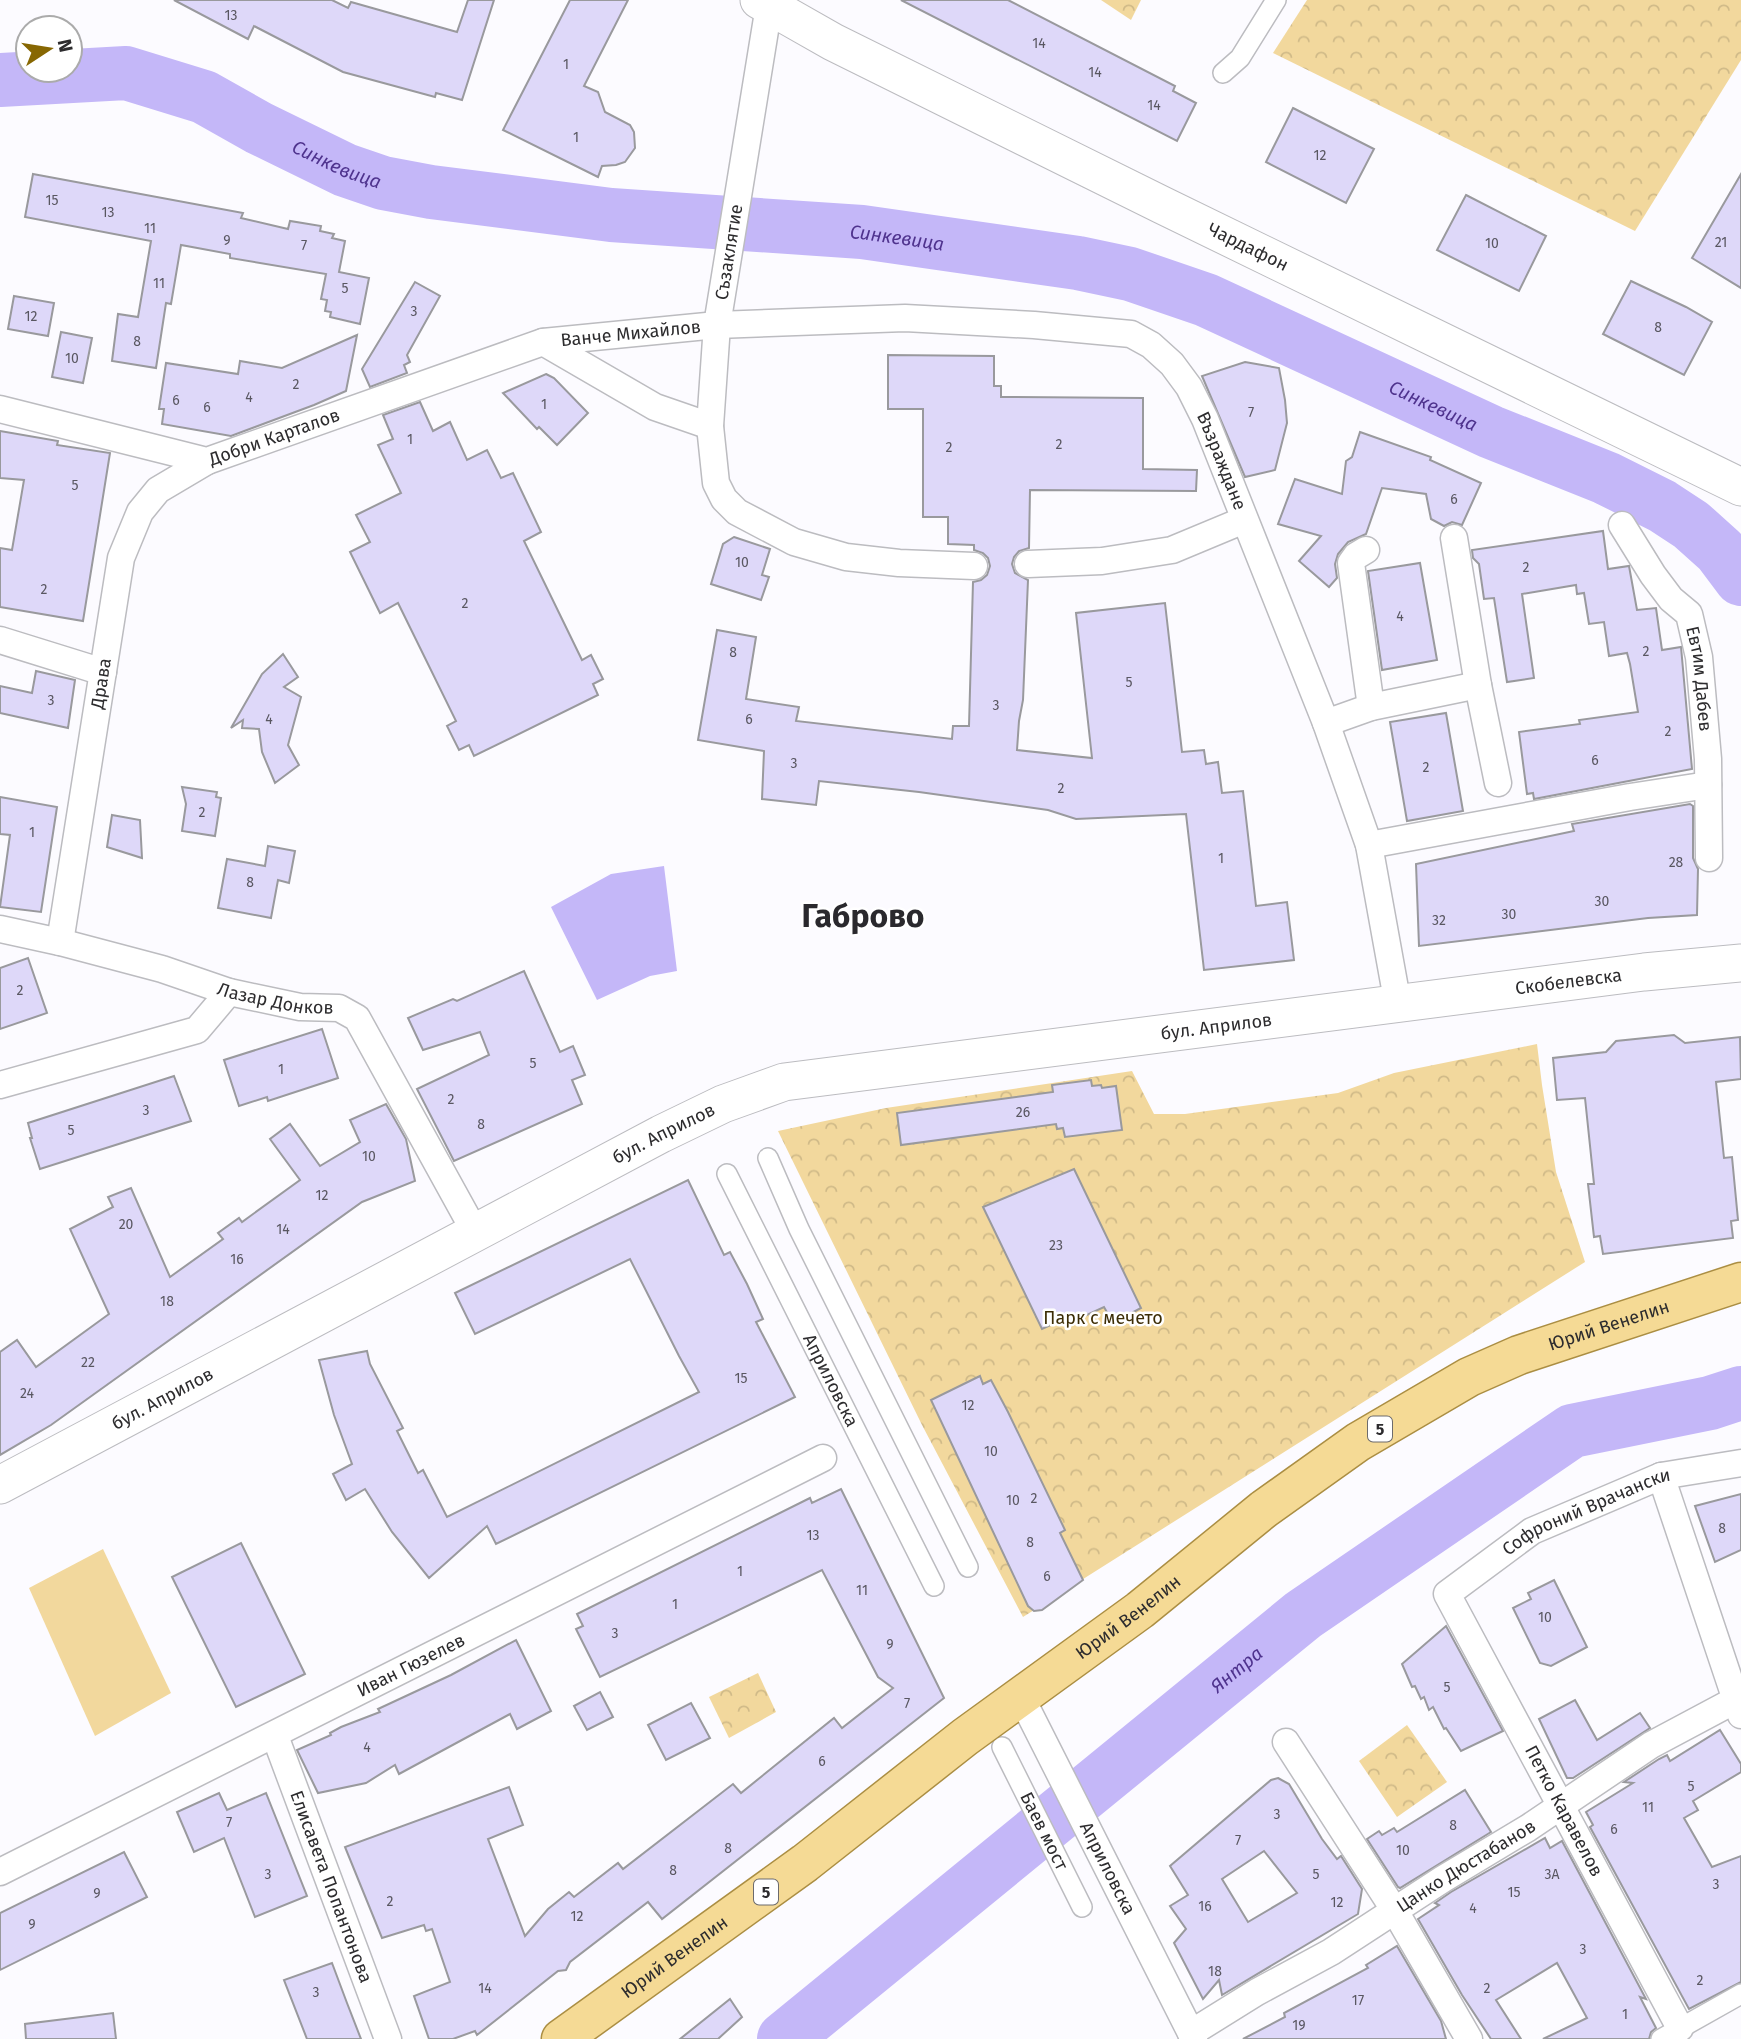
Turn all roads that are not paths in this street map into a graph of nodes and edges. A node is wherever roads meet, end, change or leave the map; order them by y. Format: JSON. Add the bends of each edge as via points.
{"nodes":[{"id":1,"x":1276,"y":0,"type":"edge"},
{"id":2,"x":764,"y":3,"type":"edge"},
{"id":3,"x":1223,"y":73,"type":"dead end"},
{"id":4,"x":717,"y":325,"type":"junction"},
{"id":5,"x":543,"y":342,"type":"junction"},
{"id":6,"x":0,"y":409,"type":"edge"},
{"id":7,"x":710,"y":426,"type":"junction"},
{"id":8,"x":207,"y":461,"type":"junction"},
{"id":9,"x":1741,"y":486,"type":"edge"},
{"id":10,"x":1244,"y":520,"type":"junction"},
{"id":11,"x":1622,"y":525,"type":"dead end"},
{"id":12,"x":1454,"y":538,"type":"dead end"},
{"id":13,"x":1366,"y":550,"type":"dead end"},
{"id":14,"x":1028,"y":564,"type":"dead end"},
{"id":15,"x":974,"y":566,"type":"dead end"},
{"id":16,"x":0,"y":640,"type":"edge"},
{"id":17,"x":103,"y":671,"type":"junction"},
{"id":18,"x":1478,"y":685,"type":"junction"},
{"id":19,"x":1371,"y":707,"type":"junction"},
{"id":20,"x":1326,"y":723,"type":"junction"},
{"id":21,"x":1498,"y":783,"type":"dead end"},
{"id":22,"x":1708,"y":785,"type":"junction"},
{"id":23,"x":1369,"y":845,"type":"junction"},
{"id":24,"x":1709,"y":858,"type":"dead end"},
{"id":25,"x":0,"y":929,"type":"edge"},
{"id":26,"x":60,"y":942,"type":"junction"},
{"id":27,"x":1732,"y":963,"type":"edge"},
{"id":28,"x":229,"y":992,"type":"junction"},
{"id":29,"x":1398,"y":1005,"type":"junction"},
{"id":30,"x":0,"y":1085,"type":"edge"},
{"id":31,"x":768,"y":1158,"type":"dead end"},
{"id":32,"x":727,"y":1174,"type":"dead end"},
{"id":33,"x":475,"y":1232,"type":"junction"},
{"id":34,"x":1741,"y":1282,"type":"edge"},
{"id":35,"x":823,"y":1458,"type":"dead end"},
{"id":36,"x":1741,"y":1463,"type":"edge"},
{"id":37,"x":1661,"y":1476,"type":"junction"},
{"id":38,"x":0,"y":1485,"type":"edge"},
{"id":39,"x":968,"y":1567,"type":"dead end"},
{"id":40,"x":934,"y":1586,"type":"dead end"},
{"id":41,"x":1447,"y":1594,"type":"joint"},
{"id":42,"x":1021,"y":1698,"type":"junction"},
{"id":43,"x":1740,"y":1703,"type":"edge"},
{"id":44,"x":275,"y":1736,"type":"junction"},
{"id":45,"x":1286,"y":1742,"type":"dead end"},
{"id":46,"x":1005,"y":1751,"type":"dead end"},
{"id":47,"x":1560,"y":1805,"type":"junction"},
{"id":48,"x":0,"y":1872,"type":"edge"},
{"id":49,"x":1082,"y":1907,"type":"dead end"},
{"id":50,"x":1395,"y":1911,"type":"junction"},
{"id":51,"x":1741,"y":1994,"type":"edge"},
{"id":52,"x":1670,"y":2034,"type":"edge"},
{"id":53,"x":1193,"y":2036,"type":"edge"},
{"id":54,"x":388,"y":2039,"type":"edge"},
{"id":55,"x":561,"y":2039,"type":"edge"},
{"id":56,"x":1469,"y":2039,"type":"edge"}],
"edges":[{"from":1,"to":3,"type":"street","via":[[1240,58]]},
{"from":2,"to":4,"type":"street","name":"Съзаклятие"},
{"from":2,"to":9,"type":"main road","name":"Чардафон","via":[[1089,169]]},
{"from":4,"to":5,"type":"street","name":"Ванче Михайлов"},
{"from":4,"to":7,"type":"street","name":"Съзаклятие"},
{"from":4,"to":10,"type":"street","name":"Възраждане","via":[[905,318],[1131,334],[1172,364],[1189,387]]},
{"from":5,"to":7,"type":"street","via":[[655,407]]},
{"from":5,"to":8,"type":"street","name":"Добри Карталов"},
{"from":6,"to":8,"type":"street","name":"Добри Карталов"},
{"from":7,"to":15,"type":"street","name":"Съзаклятие","via":[[716,483],[737,512],[794,542],[846,557]]},
{"from":8,"to":17,"type":"street","name":"Драва","via":[[158,490],[140,512],[121,558]]},
{"from":10,"to":14,"type":"street","via":[[1172,550],[1102,561]]},
{"from":10,"to":20,"type":"street","name":"Възраждане"},
{"from":11,"to":22,"type":"street","name":"Евтим Дабев","via":[[1671,599],[1689,614],[1699,657]]},
{"from":12,"to":18,"type":"street"},
{"from":13,"to":19,"type":"street","via":[[1351,563]]},
{"from":16,"to":17,"type":"street"},
{"from":17,"to":26,"type":"street","name":"Драва"},
{"from":18,"to":19,"type":"street"},
{"from":18,"to":21,"type":"street"},
{"from":19,"to":20,"type":"street"},
{"from":20,"to":23,"type":"street","name":"Възраждане"},
{"from":22,"to":23,"type":"street"},
{"from":22,"to":24,"type":"street","name":"Евтим Дабев"},
{"from":23,"to":29,"type":"street","name":"Възраждане"},
{"from":25,"to":26,"type":"street","name":"Лазар Донков"},
{"from":26,"to":28,"type":"street","name":"Лазар Донков"},
{"from":27,"to":29,"type":"main road","name":"Скобелевска"},
{"from":28,"to":30,"type":"street","via":[[197,1030]]},
{"from":28,"to":33,"type":"street","name":"Лазар Донков","via":[[300,1007],[340,1008],[357,1018]]},
{"from":29,"to":33,"type":"main road","name":"бул. Априлов","via":[[783,1082],[723,1104]]},
{"from":31,"to":39,"type":"street"},
{"from":32,"to":40,"type":"street","name":"Априловска"},
{"from":33,"to":38,"type":"main road","name":"бул. Априлов"},
{"from":34,"to":42,"type":"main road","name":"Юрий Венелин","number":"5","via":[[1580,1333],[1469,1377],[1358,1442],[1264,1509],[1140,1610]]},
{"from":35,"to":44,"type":"street","name":"Иван Гюзелев"},
{"from":36,"to":37,"type":"street","name":"Софроний Врачански"},
{"from":37,"to":41,"type":"street","name":"Софроний Врачански","via":[[1532,1531]]},
{"from":37,"to":43,"type":"street"},
{"from":41,"to":47,"type":"street","name":"Петко Каравелов"},
{"from":42,"to":53,"type":"street","name":"Априловска"},
{"from":42,"to":55,"type":"main road","name":"Юрий Венелин","number":"5","via":[[805,1863]]},
{"from":43,"to":47,"type":"street","name":"Цанко Дюстабанов","via":[[1651,1745]]},
{"from":44,"to":48,"type":"street","name":"Иван Гюзелев"},
{"from":44,"to":54,"type":"street","name":"Елисавета Попантонова"},
{"from":45,"to":50,"type":"street"},
{"from":46,"to":49,"type":"street","name":"Баев мост"},
{"from":47,"to":50,"type":"street","name":"Цанко Дюстабанов"},
{"from":47,"to":52,"type":"street","name":"Петко Каравелов"},
{"from":50,"to":53,"type":"street","name":"Цанко Дюстабанов","via":[[1257,1992]]},
{"from":50,"to":56,"type":"street"},
{"from":51,"to":52,"type":"street"}]}
